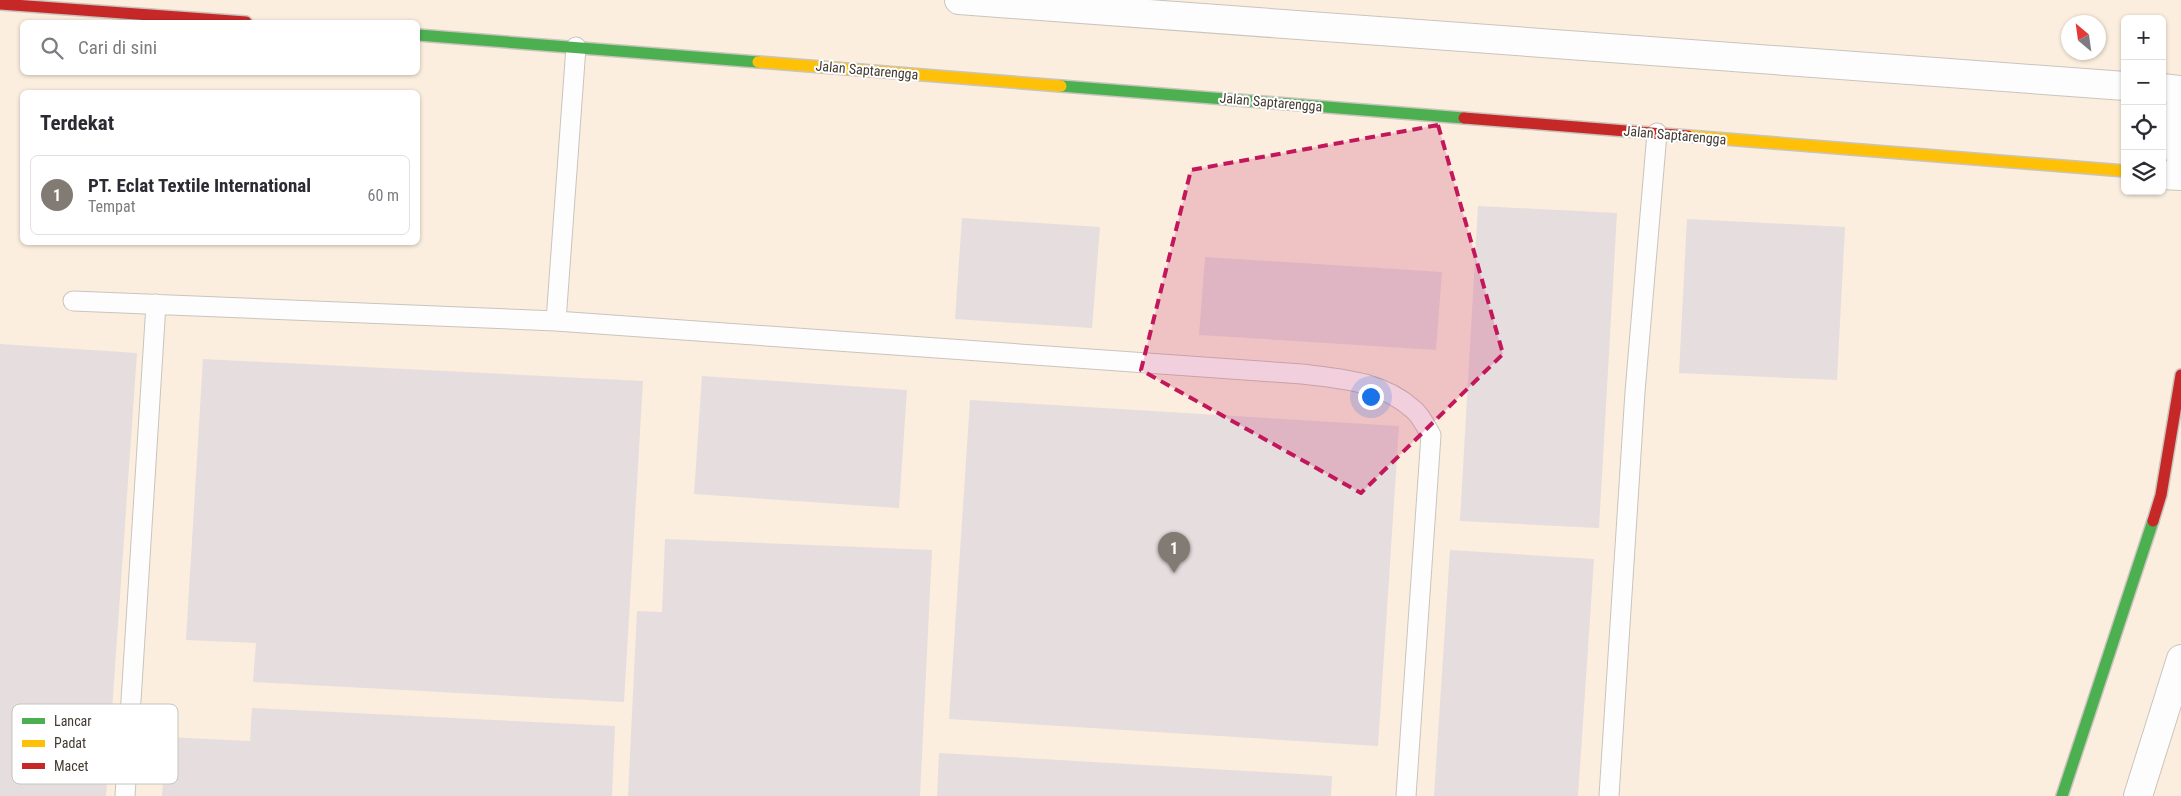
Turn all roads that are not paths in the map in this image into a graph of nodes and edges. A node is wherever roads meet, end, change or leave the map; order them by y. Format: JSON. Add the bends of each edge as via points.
{"nodes":[{"id":1,"x":959,"y":0,"type":"edge"},
{"id":2,"x":0,"y":4,"type":"edge"},
{"id":3,"x":219,"y":20,"type":"edge"},
{"id":4,"x":420,"y":35,"type":"edge"},
{"id":5,"x":576,"y":47,"type":"junction"},
{"id":6,"x":2121,"y":86,"type":"edge"},
{"id":7,"x":2166,"y":88,"type":"edge"},
{"id":8,"x":2181,"y":90,"type":"edge"},
{"id":9,"x":2181,"y":105,"type":"edge"},
{"id":10,"x":1657,"y":133,"type":"junction"},
{"id":11,"x":2181,"y":159,"type":"edge"},
{"id":12,"x":2121,"y":172,"type":"edge"},
{"id":13,"x":2166,"y":174,"type":"edge"},
{"id":14,"x":2181,"y":176,"type":"edge"},
{"id":15,"x":73,"y":301,"type":"dead end"},
{"id":16,"x":156,"y":304,"type":"junction"},
{"id":17,"x":556,"y":320,"type":"junction"},
{"id":18,"x":2181,"y":375,"type":"edge"},
{"id":19,"x":2181,"y":659,"type":"edge"},
{"id":20,"x":131,"y":704,"type":"edge"},
{"id":21,"x":1406,"y":796,"type":"edge"},
{"id":22,"x":1608,"y":796,"type":"edge"},
{"id":23,"x":2062,"y":796,"type":"edge"},
{"id":24,"x":2138,"y":796,"type":"edge"}],
"edges":[{"from":1,"to":6,"type":"street"},
{"from":2,"to":3,"type":"street"},
{"from":4,"to":5,"type":"street","name":"Jalan Saptarengga"},
{"from":5,"to":10,"type":"street","name":"Jalan Saptarengga"},
{"from":5,"to":17,"type":"lane"},
{"from":7,"to":8,"type":"street"},
{"from":9,"to":11,"type":"street","via":[[2174,134]]},
{"from":10,"to":12,"type":"street","name":"Jalan Saptarengga"},
{"from":10,"to":22,"type":"lane","via":[[1635,392]]},
{"from":13,"to":14,"type":"street"},
{"from":15,"to":16,"type":"lane"},
{"from":16,"to":17,"type":"lane"},
{"from":16,"to":20,"type":"lane"},
{"from":17,"to":21,"type":"lane","via":[[1302,374],[1359,381],[1386,390],[1415,410],[1431,435]]},
{"from":18,"to":23,"type":"street","via":[[2161,495]]},
{"from":19,"to":24,"type":"street"}]}
